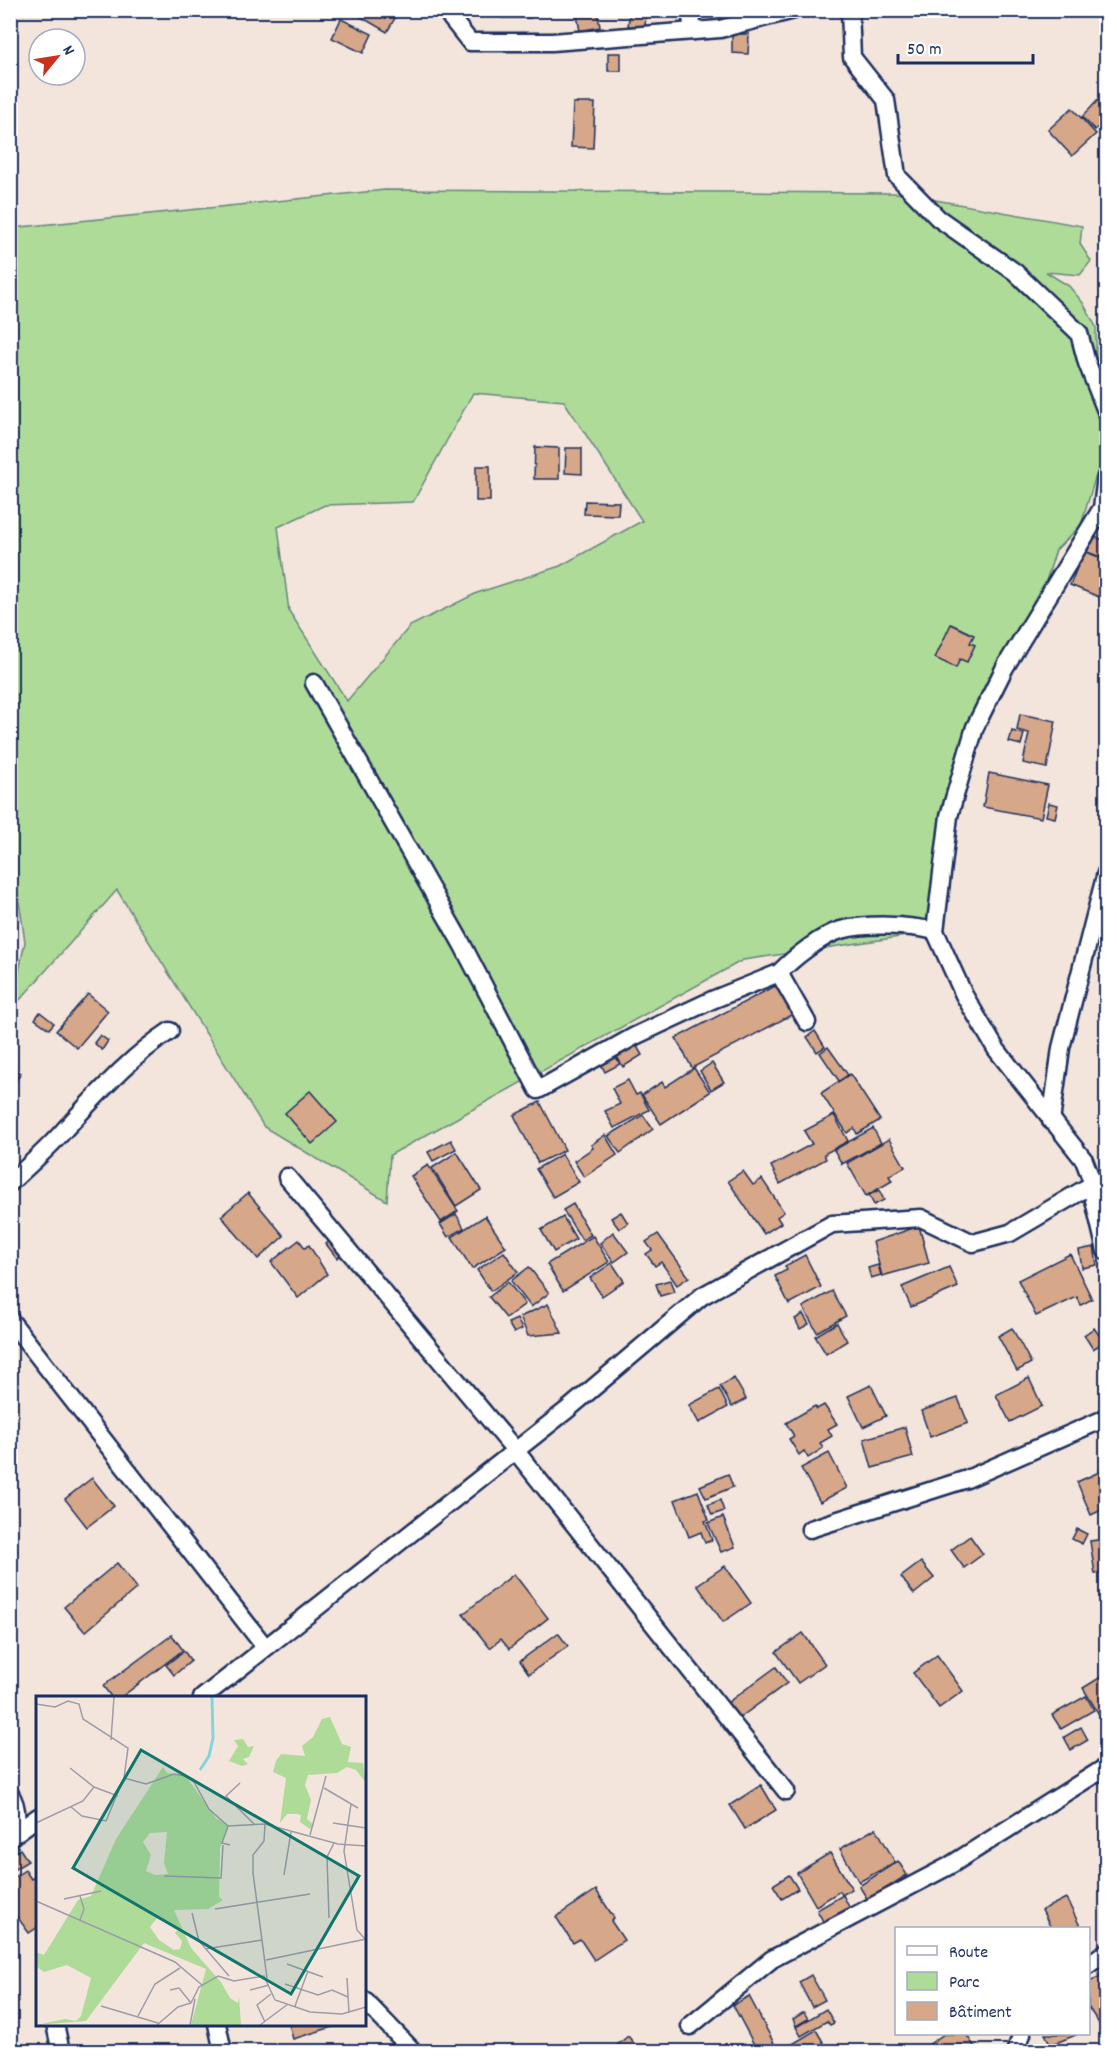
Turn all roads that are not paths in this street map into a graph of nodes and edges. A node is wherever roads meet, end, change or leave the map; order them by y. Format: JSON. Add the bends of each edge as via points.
{"nodes":[{"id":1,"x":448,"y":10,"type":"edge"},
{"id":2,"x":690,"y":10,"type":"edge"},
{"id":3,"x":794,"y":10,"type":"edge"},
{"id":4,"x":850,"y":10,"type":"edge"},
{"id":5,"x":693,"y":31,"type":"junction"},
{"id":6,"x":1107,"y":411,"type":"edge"},
{"id":7,"x":1107,"y":477,"type":"edge"},
{"id":8,"x":314,"y":684,"type":"dead end"},
{"id":9,"x":1107,"y":873,"type":"edge"},
{"id":10,"x":935,"y":931,"type":"junction"},
{"id":11,"x":779,"y":973,"type":"junction"},
{"id":12,"x":807,"y":1022,"type":"dead end"},
{"id":13,"x":170,"y":1031,"type":"dead end"},
{"id":14,"x":1051,"y":1121,"type":"junction"},
{"id":15,"x":287,"y":1177,"type":"dead end"},
{"id":16,"x":10,"y":1183,"type":"edge"},
{"id":17,"x":1094,"y":1184,"type":"junction"},
{"id":18,"x":1107,"y":1251,"type":"edge"},
{"id":19,"x":10,"y":1320,"type":"edge"},
{"id":20,"x":1107,"y":1418,"type":"edge"},
{"id":21,"x":515,"y":1450,"type":"junction"},
{"id":22,"x":810,"y":1529,"type":"dead end"},
{"id":23,"x":265,"y":1647,"type":"junction"},
{"id":24,"x":204,"y":1696,"type":"edge"},
{"id":25,"x":1107,"y":1767,"type":"edge"},
{"id":26,"x":786,"y":1791,"type":"dead end"},
{"id":27,"x":10,"y":1794,"type":"edge"},
{"id":28,"x":36,"y":1819,"type":"edge"},
{"id":29,"x":13,"y":1836,"type":"edge"},
{"id":30,"x":1107,"y":1952,"type":"edge"},
{"id":31,"x":1090,"y":1964,"type":"edge"},
{"id":32,"x":366,"y":2002,"type":"edge"},
{"id":33,"x":55,"y":2026,"type":"edge"},
{"id":34,"x":217,"y":2026,"type":"edge"},
{"id":35,"x":690,"y":2026,"type":"dead end"},
{"id":36,"x":1022,"y":2035,"type":"edge"},
{"id":37,"x":61,"y":2052,"type":"edge"},
{"id":38,"x":223,"y":2052,"type":"edge"},
{"id":39,"x":414,"y":2052,"type":"edge"},
{"id":40,"x":1015,"y":2052,"type":"edge"}],
"edges":[{"from":1,"to":5,"type":"street","via":[[470,42],[552,42]]},
{"from":2,"to":5,"type":"street"},
{"from":3,"to":5,"type":"street","via":[[720,29]]},
{"from":4,"to":6,"type":"street","via":[[852,57],[886,100],[897,176],[938,218],[1015,272],[1079,333]]},
{"from":7,"to":10,"type":"street","via":[[1102,508],[1005,667],[975,728],[948,816]]},
{"from":8,"to":11,"type":"street","via":[[462,944],[538,1090],[654,1027]]},
{"from":9,"to":14,"type":"street","via":[[1061,1048]]},
{"from":10,"to":11,"type":"street","via":[[902,926],[840,930],[792,959]]},
{"from":10,"to":14,"type":"street","via":[[964,995]]},
{"from":11,"to":12,"type":"street"},
{"from":13,"to":16,"type":"street","via":[[107,1082]]},
{"from":14,"to":17,"type":"street","via":[[1084,1160]]},
{"from":15,"to":21,"type":"street"},
{"from":17,"to":18,"type":"street","via":[[1094,1200]]},
{"from":17,"to":21,"type":"street","via":[[1010,1233],[973,1243],[921,1218],[831,1224],[702,1296]]},
{"from":19,"to":23,"type":"street"},
{"from":20,"to":22,"type":"street","via":[[967,1479]]},
{"from":21,"to":23,"type":"street"},
{"from":21,"to":26,"type":"street"},
{"from":23,"to":24,"type":"street"},
{"from":25,"to":35,"type":"street","via":[[949,1866],[772,1959]]},
{"from":27,"to":29,"type":"street","via":[[16,1802]]},
{"from":28,"to":29,"type":"street"},
{"from":30,"to":31,"type":"street"},
{"from":32,"to":39,"type":"street"},
{"from":33,"to":37,"type":"street"},
{"from":34,"to":38,"type":"street"},
{"from":36,"to":40,"type":"street"}]}
